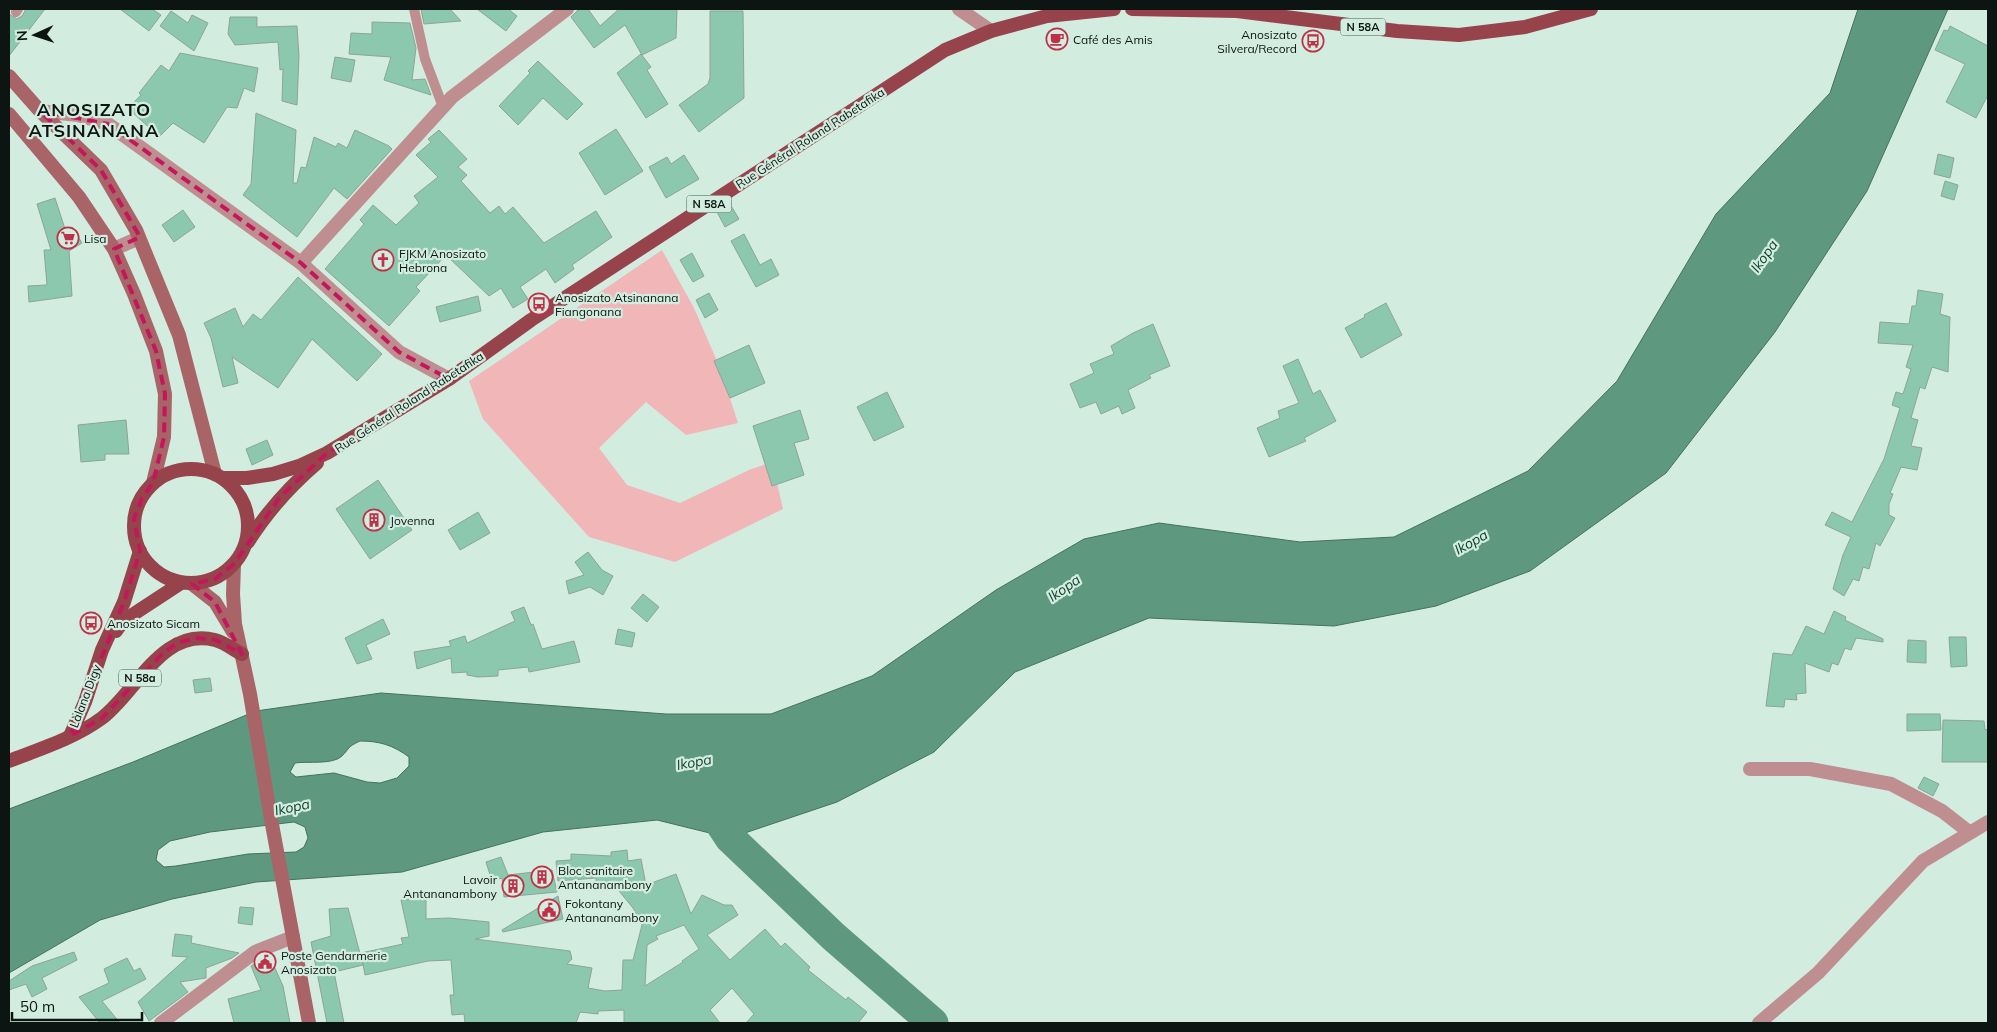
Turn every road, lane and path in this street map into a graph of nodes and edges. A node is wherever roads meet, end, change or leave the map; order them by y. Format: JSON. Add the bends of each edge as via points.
{"nodes":[{"id":1,"x":414,"y":9,"type":"edge"},
{"id":2,"x":567,"y":9,"type":"edge"},
{"id":3,"x":959,"y":9,"type":"edge"},
{"id":4,"x":1114,"y":9,"type":"edge"},
{"id":5,"x":1132,"y":9,"type":"edge"},
{"id":6,"x":1591,"y":9,"type":"edge"},
{"id":7,"x":991,"y":31,"type":"junction"},
{"id":8,"x":9,"y":76,"type":"edge"},
{"id":9,"x":443,"y":106,"type":"junction"},
{"id":10,"x":40,"y":111,"type":"junction"},
{"id":11,"x":9,"y":114,"type":"edge"},
{"id":12,"x":139,"y":238,"type":"junction"},
{"id":13,"x":114,"y":250,"type":"junction"},
{"id":14,"x":301,"y":264,"type":"junction"},
{"id":15,"x":449,"y":379,"type":"junction"},
{"id":16,"x":327,"y":453,"type":"junction"},
{"id":17,"x":218,"y":476,"type":"junction"},
{"id":18,"x":153,"y":483,"type":"junction"},
{"id":19,"x":244,"y":549,"type":"junction"},
{"id":20,"x":140,"y":551,"type":"junction"},
{"id":21,"x":234,"y":564,"type":"junction"},
{"id":22,"x":187,"y":583,"type":"junction"},
{"id":23,"x":102,"y":650,"type":"junction"},
{"id":24,"x":242,"y":654,"type":"junction"},
{"id":25,"x":70,"y":736,"type":"junction"},
{"id":26,"x":9,"y":761,"type":"edge"},
{"id":27,"x":1750,"y":769,"type":"dead end"},
{"id":28,"x":1988,"y":822,"type":"edge"},
{"id":29,"x":1969,"y":832,"type":"junction"},
{"id":30,"x":292,"y":932,"type":"junction"},
{"id":31,"x":162,"y":1023,"type":"edge"},
{"id":32,"x":309,"y":1023,"type":"edge"},
{"id":33,"x":1759,"y":1023,"type":"edge"}],
"edges":[{"from":1,"to":9,"type":"street","via":[[426,60]]},
{"from":2,"to":9,"type":"street"},
{"from":3,"to":7,"type":"street"},
{"from":4,"to":7,"type":"main road","name":"Rue Général Roland Rabetafika","number":"N 58A","via":[[1047,16]]},
{"from":5,"to":6,"type":"main road","number":"N 58A","via":[[1237,11],[1397,31],[1459,35],[1525,27]]},
{"from":7,"to":15,"type":"main road","name":"Rue Général Roland Rabetafika","number":"N 58A","via":[[944,50],[531,320]]},
{"from":8,"to":10,"type":"main road"},
{"from":9,"to":14,"type":"street"},
{"from":10,"to":12,"type":"main road","via":[[100,170]]},
{"from":10,"to":14,"type":"street","via":[[78,115],[108,124]]},
{"from":11,"to":13,"type":"main road","via":[[79,197]]},
{"from":12,"to":13,"type":"street"},
{"from":12,"to":17,"type":"main road","via":[[179,335]]},
{"from":13,"to":18,"type":"main road","via":[[156,352],[165,394],[164,438]]},
{"from":14,"to":15,"type":"street","via":[[399,352]]},
{"from":15,"to":16,"type":"main road","name":"Rue Général Roland Rabetafika","number":"N 58A"},
{"from":16,"to":17,"type":"main road","via":[[273,474],[247,478]]},
{"from":16,"to":19,"type":"main road","via":[[280,497]]},
{"from":17,"to":18,"type":"main road","via":[[194,469],[172,472]]},
{"from":17,"to":19,"type":"main road","via":[[237,492],[246,510],[248,530]]},
{"from":18,"to":20,"type":"main road","via":[[142,498],[134,519]]},
{"from":19,"to":21,"type":"main road"},
{"from":20,"to":22,"type":"main road","via":[[150,566],[164,577]]},
{"from":20,"to":23,"type":"main road","via":[[124,602]]},
{"from":21,"to":22,"type":"main road","via":[[215,579]]},
{"from":21,"to":24,"type":"main road","via":[[235,624]]},
{"from":22,"to":23,"type":"main road","via":[[123,621]]},
{"from":22,"to":24,"type":"main road","via":[[215,602],[231,626]]},
{"from":23,"to":25,"type":"main road","name":"Làlana Digy","via":[[86,702]]},
{"from":24,"to":25,"type":"main road","number":"N 58a","via":[[216,640],[196,638],[177,643],[162,654],[102,718]]},
{"from":24,"to":30,"type":"main road"},
{"from":25,"to":26,"type":"main road","name":"Làlana Digy","number":"N 58a"},
{"from":27,"to":29,"type":"street","via":[[1810,769],[1891,784],[1942,811]]},
{"from":28,"to":29,"type":"street"},
{"from":29,"to":33,"type":"street","via":[[1924,861],[1818,973]]},
{"from":30,"to":31,"type":"street","via":[[255,952]]},
{"from":30,"to":32,"type":"main road"}]}
